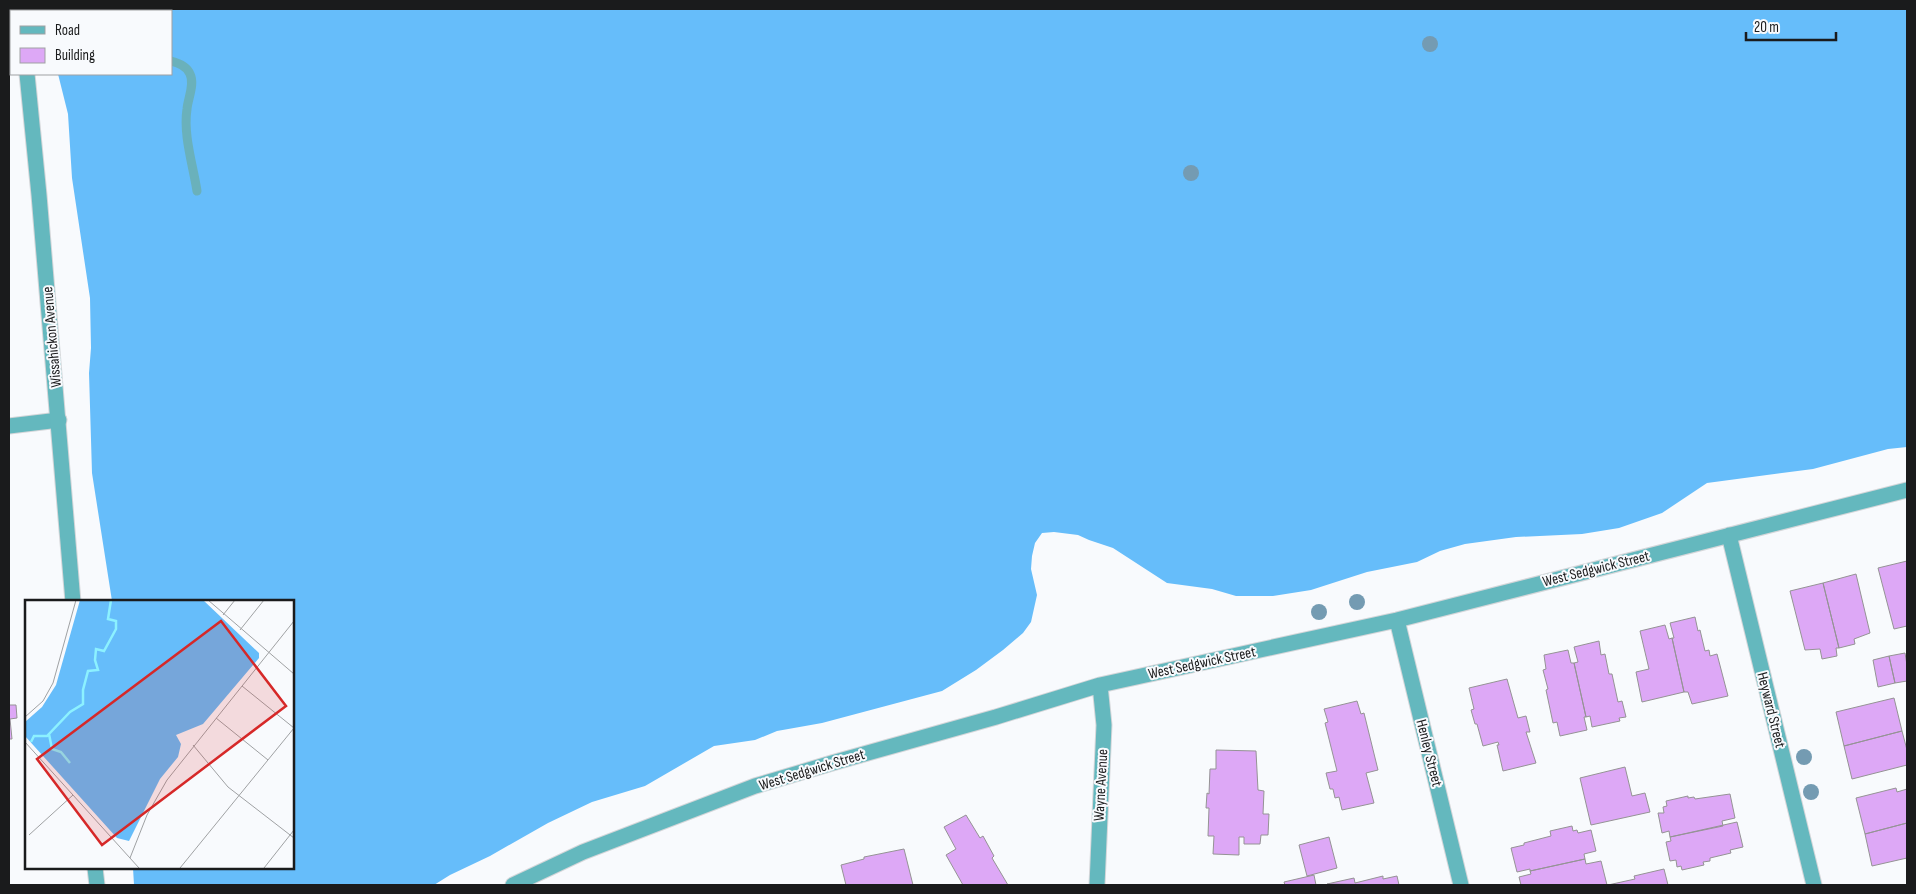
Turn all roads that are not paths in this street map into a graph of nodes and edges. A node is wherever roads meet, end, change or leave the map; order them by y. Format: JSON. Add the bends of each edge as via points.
{"nodes":[{"id":1,"x":27,"y":75,"type":"edge"},
{"id":2,"x":59,"y":420,"type":"junction"},
{"id":3,"x":9,"y":426,"type":"edge"},
{"id":4,"x":1907,"y":490,"type":"edge"},
{"id":5,"x":1729,"y":535,"type":"junction"},
{"id":6,"x":73,"y":600,"type":"edge"},
{"id":7,"x":1397,"y":620,"type":"junction"},
{"id":8,"x":1100,"y":685,"type":"junction"},
{"id":9,"x":95,"y":869,"type":"edge"},
{"id":10,"x":96,"y":885,"type":"edge"},
{"id":11,"x":513,"y":885,"type":"edge"},
{"id":12,"x":1097,"y":885,"type":"edge"},
{"id":13,"x":1461,"y":885,"type":"edge"},
{"id":14,"x":1814,"y":885,"type":"edge"}],
"edges":[{"from":1,"to":2,"type":"street","name":"Wissahickon Avenue"},
{"from":2,"to":3,"type":"street"},
{"from":2,"to":6,"type":"street","name":"Wissahickon Avenue"},
{"from":4,"to":5,"type":"street","name":"West Sedgwick Street"},
{"from":5,"to":7,"type":"street","name":"West Sedgwick Street"},
{"from":5,"to":14,"type":"street","name":"Heyward Street"},
{"from":7,"to":8,"type":"street","name":"West Sedgwick Street"},
{"from":7,"to":13,"type":"street","name":"Henley Street"},
{"from":8,"to":11,"type":"street","name":"West Sedgwick Street","via":[[755,786],[583,852]]},
{"from":8,"to":12,"type":"street","name":"Wayne Avenue","via":[[1104,725]]},
{"from":9,"to":10,"type":"street"}]}
